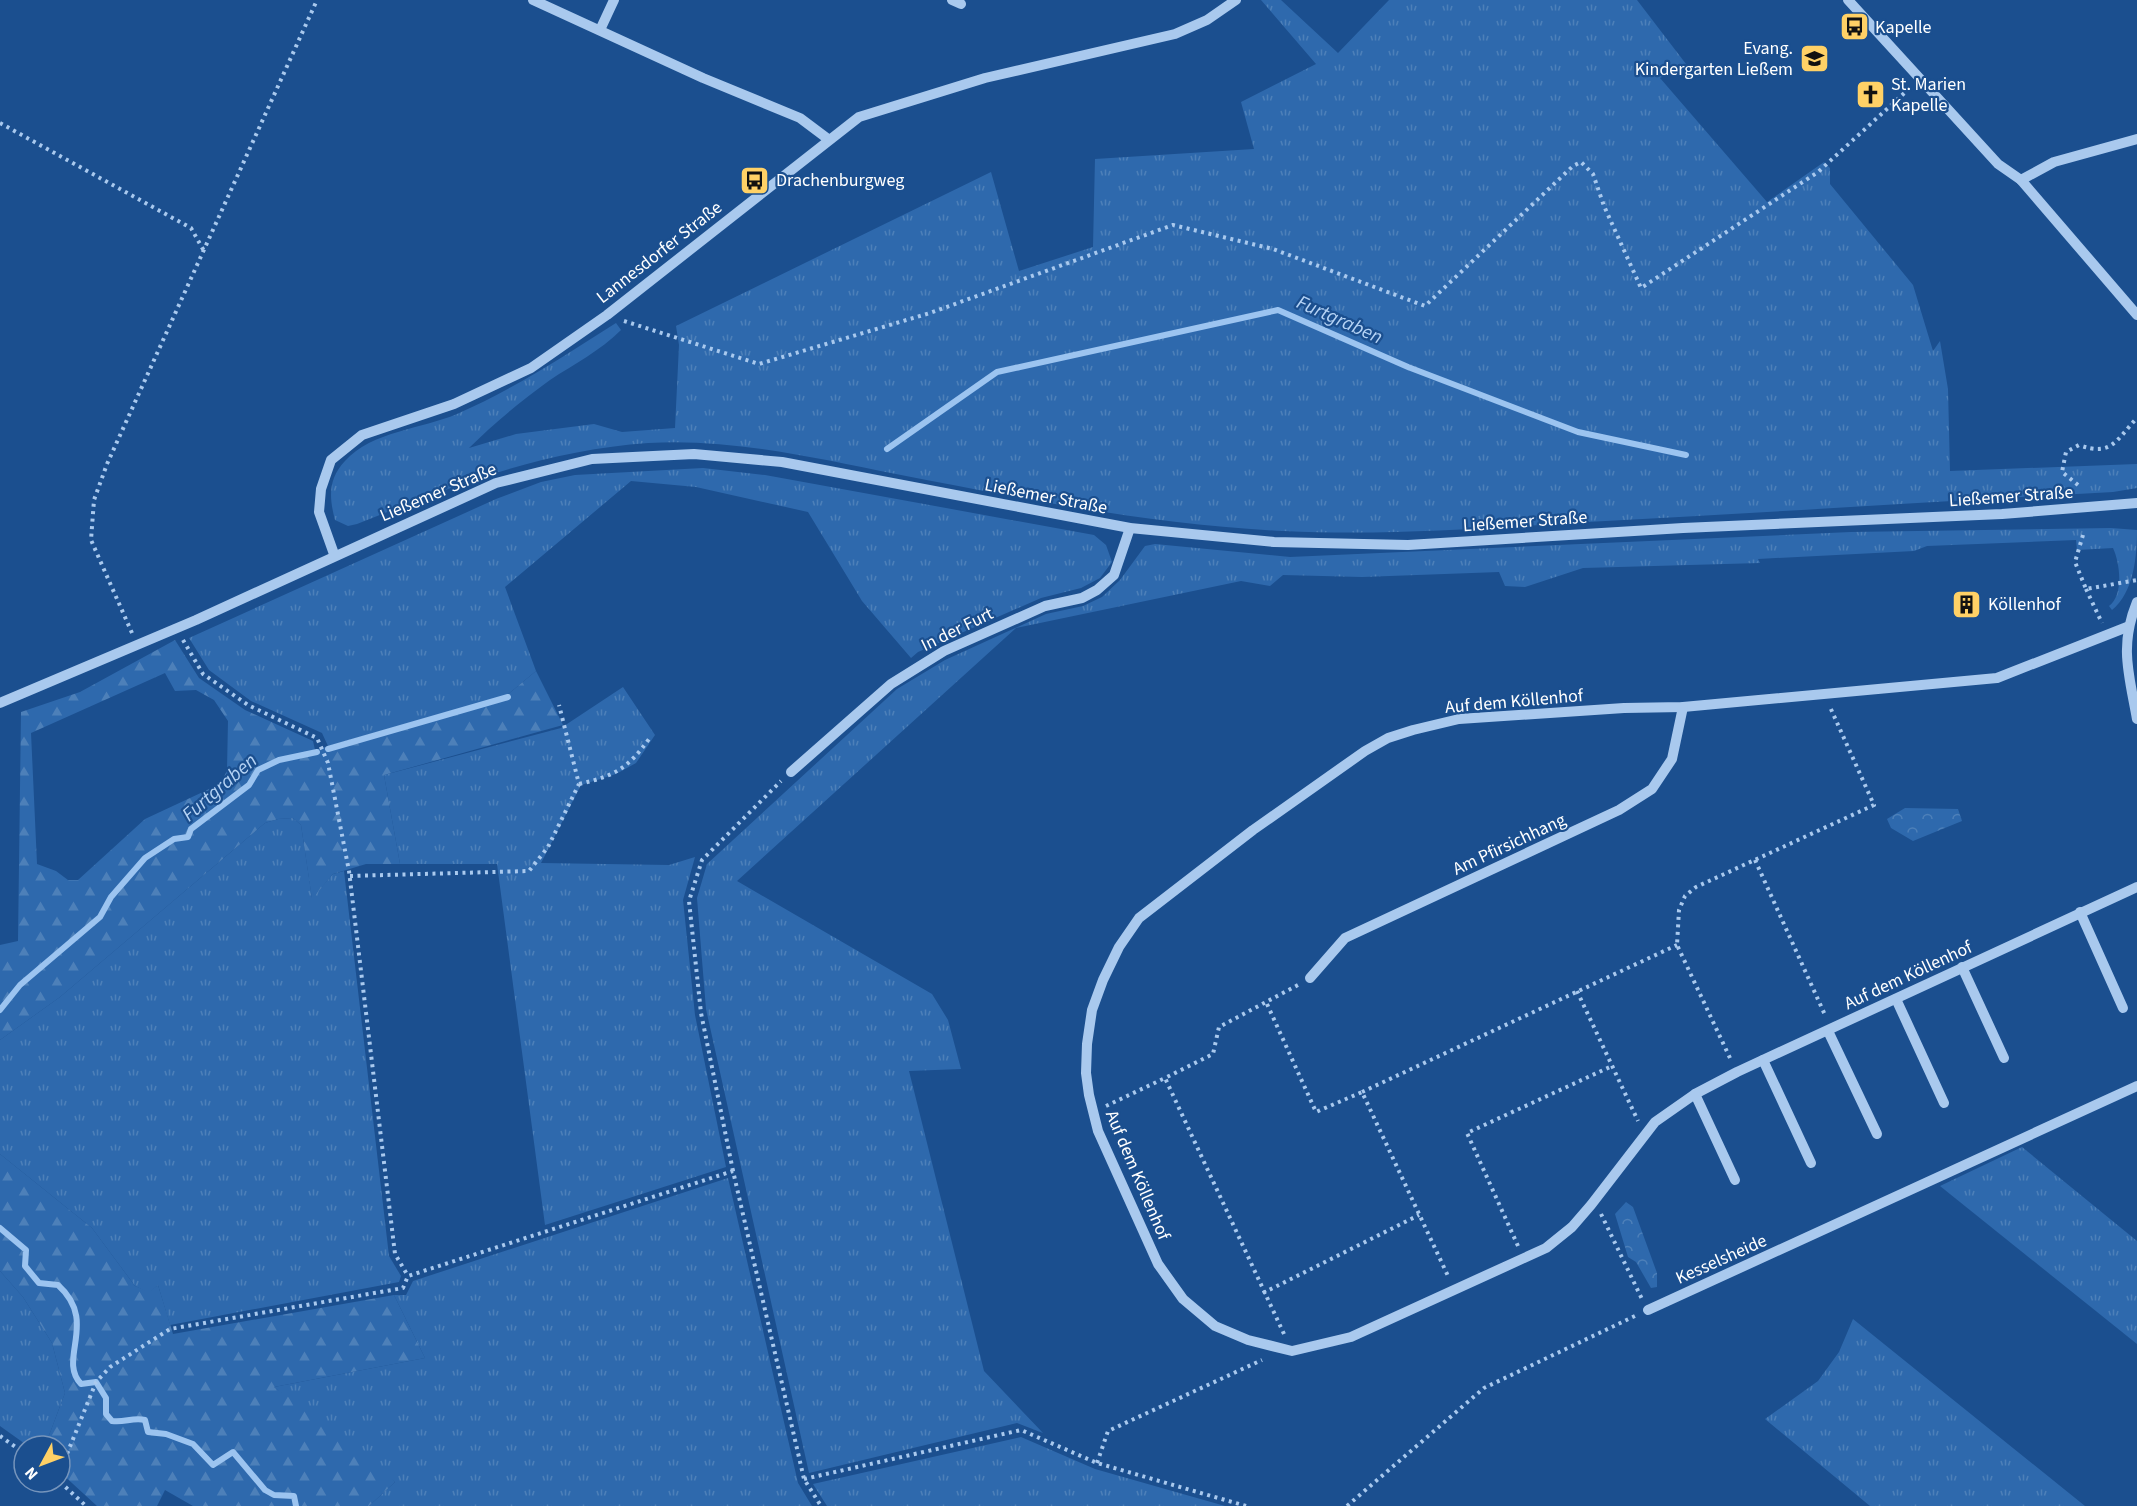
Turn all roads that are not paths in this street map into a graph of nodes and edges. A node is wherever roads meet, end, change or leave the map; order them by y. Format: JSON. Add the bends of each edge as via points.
{"nodes":[{"id":1,"x":533,"y":0,"type":"edge"},
{"id":2,"x":614,"y":0,"type":"edge"},
{"id":3,"x":1236,"y":0,"type":"edge"},
{"id":4,"x":1848,"y":0,"type":"edge"},
{"id":5,"x":600,"y":30,"type":"junction"},
{"id":6,"x":828,"y":139,"type":"junction"},
{"id":7,"x":2137,"y":139,"type":"edge"},
{"id":8,"x":2021,"y":180,"type":"junction"},
{"id":9,"x":2137,"y":315,"type":"edge"},
{"id":10,"x":2137,"y":503,"type":"edge"},
{"id":11,"x":1130,"y":528,"type":"junction"},
{"id":12,"x":334,"y":554,"type":"junction"},
{"id":13,"x":2137,"y":602,"type":"edge"},
{"id":14,"x":2127,"y":627,"type":"junction"},
{"id":15,"x":0,"y":703,"type":"edge"},
{"id":16,"x":1683,"y":707,"type":"junction"},
{"id":17,"x":2137,"y":719,"type":"edge"},
{"id":18,"x":791,"y":772,"type":"road end"},
{"id":19,"x":2137,"y":886,"type":"edge"},
{"id":20,"x":2080,"y":912,"type":"junction"},
{"id":21,"x":1962,"y":967,"type":"junction"},
{"id":22,"x":1310,"y":978,"type":"road end"},
{"id":23,"x":1896,"y":999,"type":"junction"},
{"id":24,"x":2124,"y":1008,"type":"dead end"},
{"id":25,"x":1830,"y":1030,"type":"junction"},
{"id":26,"x":2004,"y":1058,"type":"dead end"},
{"id":27,"x":1763,"y":1060,"type":"junction"},
{"id":28,"x":2137,"y":1086,"type":"edge"},
{"id":29,"x":1695,"y":1094,"type":"junction"},
{"id":30,"x":1944,"y":1103,"type":"dead end"},
{"id":31,"x":1876,"y":1134,"type":"dead end"},
{"id":32,"x":1811,"y":1163,"type":"dead end"},
{"id":33,"x":1735,"y":1180,"type":"dead end"},
{"id":34,"x":1648,"y":1310,"type":"road end"}],
"edges":[{"from":1,"to":5,"type":"street"},
{"from":2,"to":5,"type":"street"},
{"from":3,"to":6,"type":"street","name":"Lannesdorfer Straße","via":[[1207,20],[1174,34],[985,78],[859,117]]},
{"from":4,"to":8,"type":"street","via":[[1998,164]]},
{"from":5,"to":6,"type":"street","via":[[800,118]]},
{"from":6,"to":12,"type":"street","name":"Lannesdorfer Straße","via":[[607,315],[531,368],[453,404],[362,435],[331,460],[321,489],[319,512]]},
{"from":7,"to":8,"type":"street","via":[[2054,162]]},
{"from":8,"to":9,"type":"street"},
{"from":10,"to":11,"type":"street","name":"Ließemer Straße","via":[[2002,514],[1408,545],[1274,542]]},
{"from":11,"to":12,"type":"street","name":"Ließemer Straße","via":[[782,462],[694,454],[591,459],[496,483]]},
{"from":11,"to":18,"type":"street","name":"In der Furt","via":[[1114,575],[1097,590],[1082,598],[1044,606],[944,651],[891,684]]},
{"from":12,"to":15,"type":"street","name":"Ließemer Straße","via":[[176,628]]},
{"from":13,"to":14,"type":"street"},
{"from":14,"to":16,"type":"street","name":"Auf dem Köllenhof","via":[[1996,678]]},
{"from":14,"to":17,"type":"street","via":[[2126,658]]},
{"from":16,"to":22,"type":"street","name":"Am Pfirsichhang","via":[[1672,759],[1652,789],[1619,810],[1345,938]]},
{"from":16,"to":29,"type":"street","name":"Auf dem Köllenhof","via":[[1459,719],[1388,738],[1365,751],[1139,918],[1119,946],[1092,1010],[1086,1073],[1093,1112],[1111,1162],[1158,1264],[1183,1299],[1215,1326],[1288,1350],[1351,1337],[1546,1248],[1591,1205],[1644,1134],[1673,1107]]},
{"from":19,"to":20,"type":"street","name":"Auf dem Köllenhof"},
{"from":20,"to":21,"type":"street","name":"Auf dem Köllenhof"},
{"from":20,"to":24,"type":"street"},
{"from":21,"to":23,"type":"street","name":"Auf dem Köllenhof"},
{"from":21,"to":26,"type":"street"},
{"from":23,"to":25,"type":"street","name":"Auf dem Köllenhof"},
{"from":23,"to":30,"type":"street"},
{"from":25,"to":27,"type":"street","name":"Auf dem Köllenhof"},
{"from":25,"to":31,"type":"street"},
{"from":27,"to":29,"type":"street","name":"Auf dem Köllenhof"},
{"from":27,"to":32,"type":"street"},
{"from":28,"to":34,"type":"street","name":"Kesselsheide"},
{"from":29,"to":33,"type":"street"}]}
